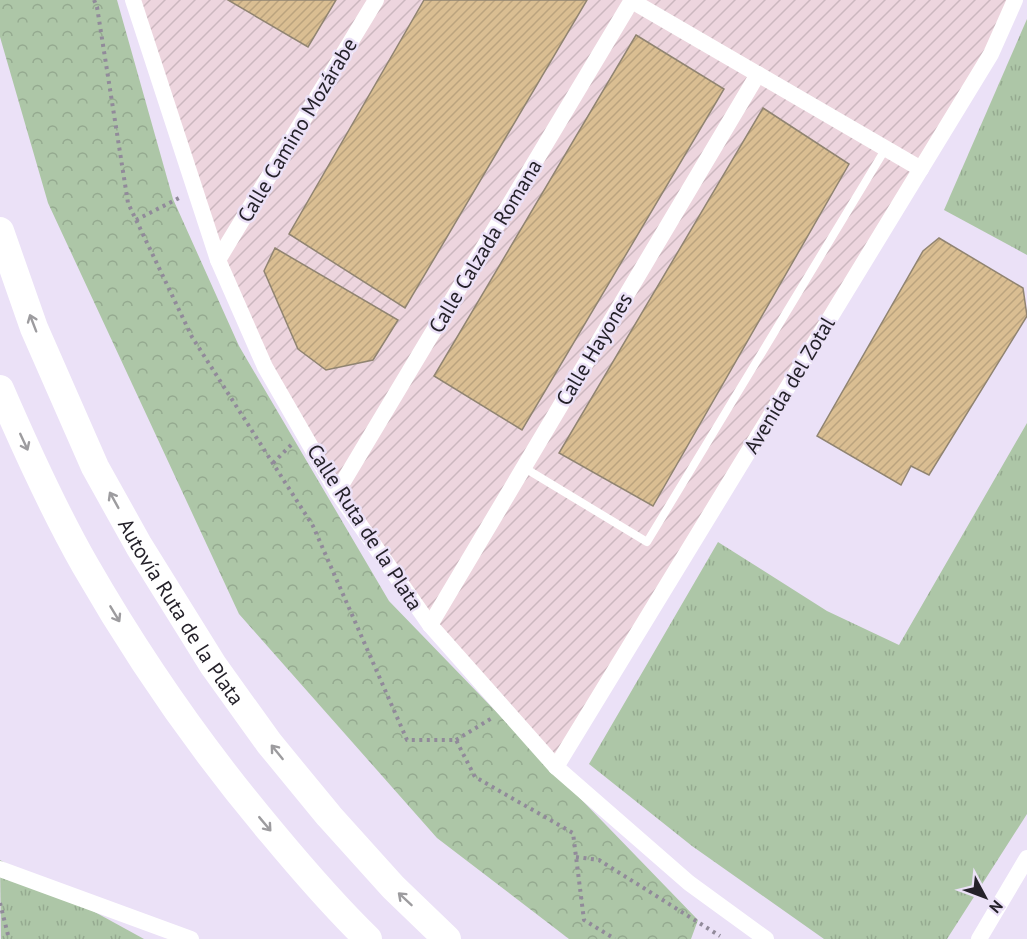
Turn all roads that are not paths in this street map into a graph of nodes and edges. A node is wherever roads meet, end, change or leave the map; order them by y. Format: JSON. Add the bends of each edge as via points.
{"nodes":[{"id":1,"x":133,"y":0,"type":"edge"},
{"id":2,"x":376,"y":0,"type":"edge"},
{"id":3,"x":632,"y":0,"type":"edge"},
{"id":4,"x":1015,"y":0,"type":"edge"},
{"id":5,"x":758,"y":74,"type":"junction"},
{"id":6,"x":886,"y":148,"type":"junction"},
{"id":7,"x":921,"y":169,"type":"junction"},
{"id":8,"x":0,"y":231,"type":"edge"},
{"id":9,"x":218,"y":260,"type":"junction"},
{"id":10,"x":0,"y":389,"type":"edge"},
{"id":11,"x":523,"y":468,"type":"junction"},
{"id":12,"x":338,"y":492,"type":"junction"},
{"id":13,"x":430,"y":625,"type":"junction"},
{"id":14,"x":556,"y":767,"type":"junction"},
{"id":15,"x":1027,"y":858,"type":"edge"},
{"id":16,"x":0,"y":869,"type":"edge"},
{"id":17,"x":191,"y":939,"type":"edge"},
{"id":18,"x":368,"y":939,"type":"edge"},
{"id":19,"x":447,"y":939,"type":"edge"},
{"id":20,"x":766,"y":939,"type":"edge"},
{"id":21,"x":979,"y":939,"type":"edge"}],
"edges":[{"from":1,"to":9,"type":"street","name":"Calle Ruta de la Plata"},
{"from":2,"to":9,"type":"street","name":"Calle Camino Mozárabe"},
{"from":3,"to":5,"type":"street"},
{"from":3,"to":12,"type":"street","name":"Calle Calzada Romana"},
{"from":4,"to":7,"type":"street","name":"Avenida del Zotal","via":[[991,54]]},
{"from":5,"to":6,"type":"street"},
{"from":5,"to":11,"type":"street","name":"Calle Hayones"},
{"from":6,"to":7,"type":"street"},
{"from":6,"to":11,"type":"lane","via":[[647,542]]},
{"from":7,"to":14,"type":"street","name":"Avenida del Zotal"},
{"from":19,"to":8,"type":"highway","name":"Autovía Ruta de la Plata","one_way":true,"via":[[329,816],[213,665],[95,467],[34,328]]},
{"from":9,"to":12,"type":"street","name":"Calle Ruta de la Plata","via":[[265,367]]},
{"from":10,"to":18,"type":"highway","one_way":true,"via":[[85,564],[157,681],[228,781]]},
{"from":11,"to":13,"type":"street","name":"Calle Hayones"},
{"from":12,"to":13,"type":"street","name":"Calle Ruta de la Plata"},
{"from":13,"to":14,"type":"street","name":"Calle Ruta de la Plata"},
{"from":14,"to":20,"type":"street","name":"Calle Ruta de la Plata","via":[[689,883]]},
{"from":15,"to":21,"type":"street"},
{"from":16,"to":17,"type":"street"}]}
